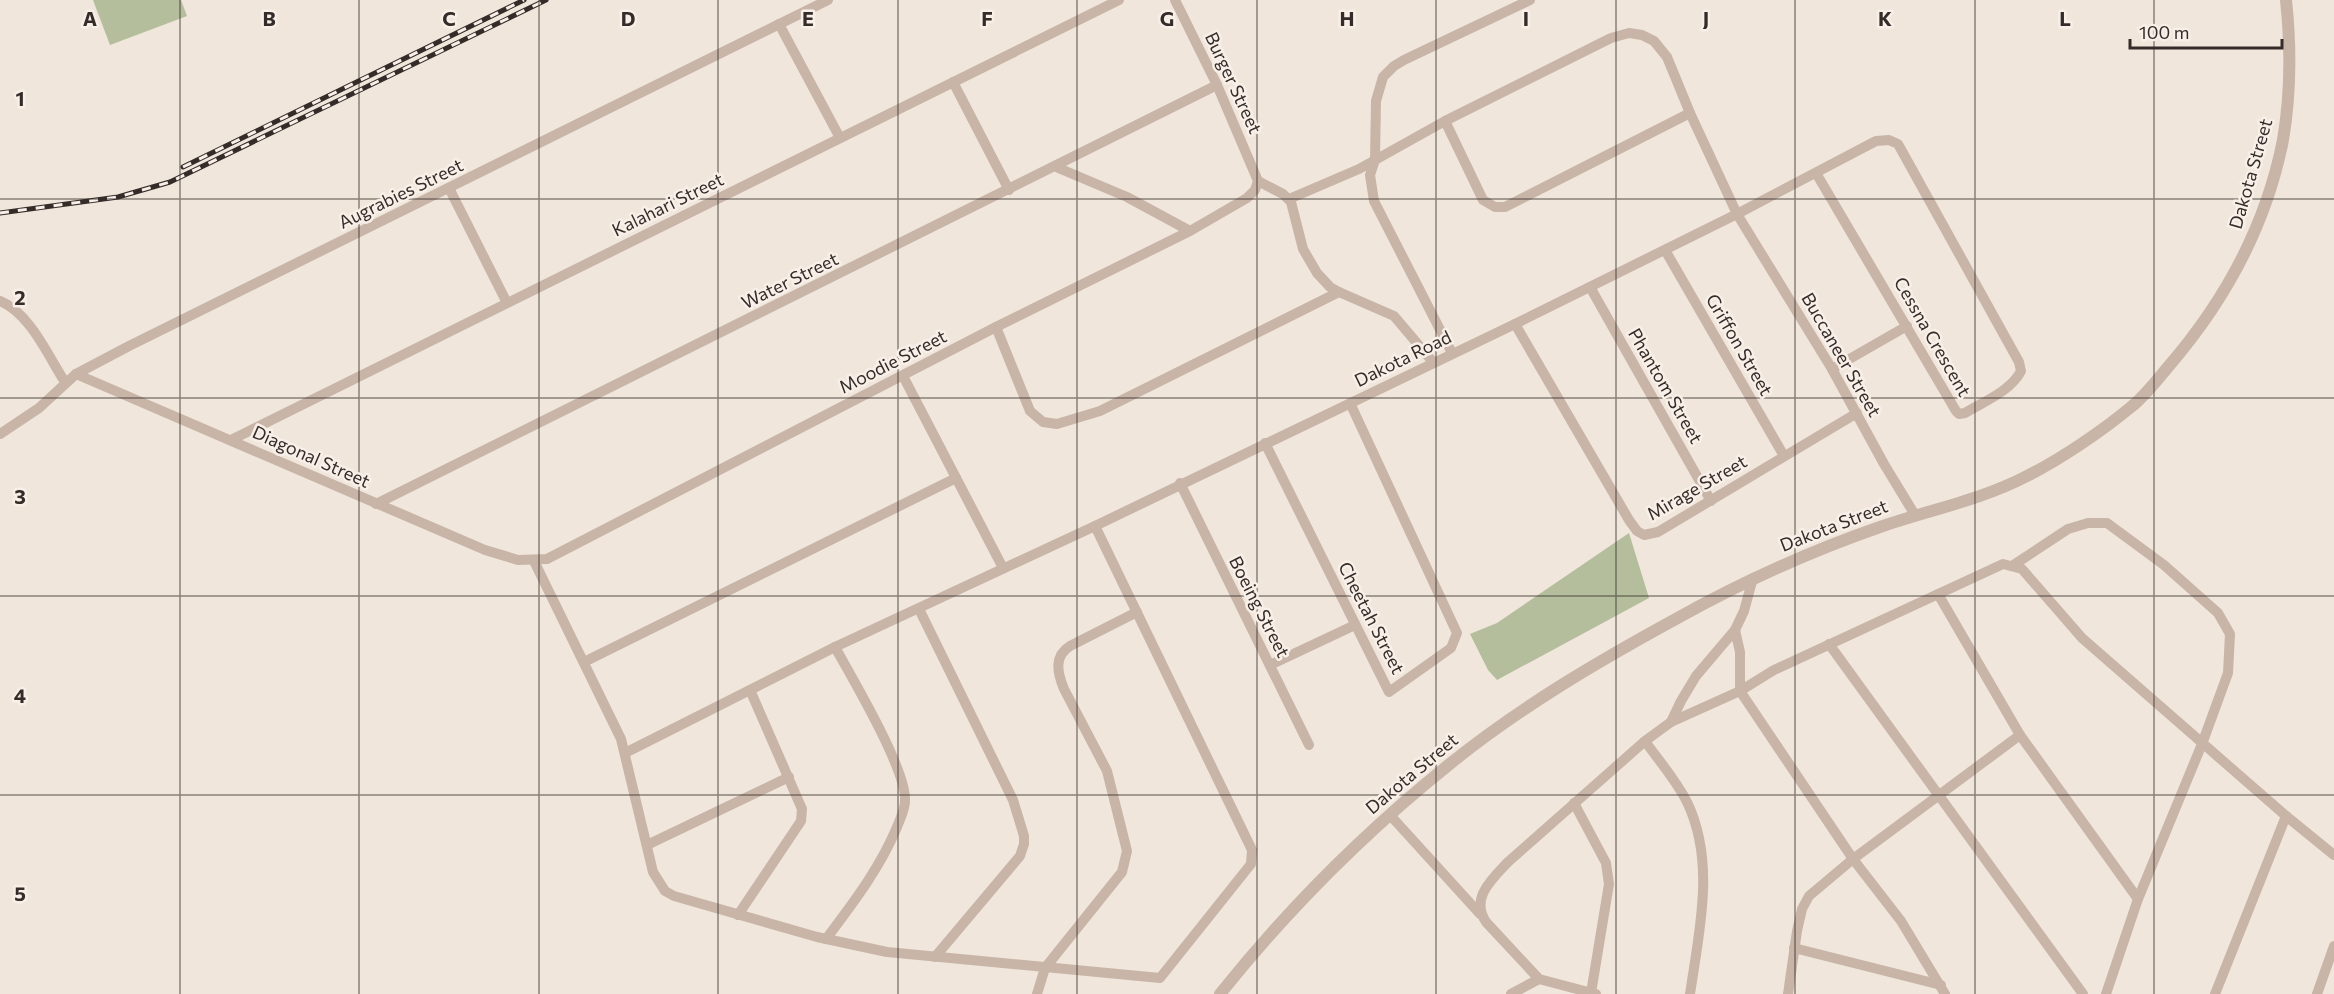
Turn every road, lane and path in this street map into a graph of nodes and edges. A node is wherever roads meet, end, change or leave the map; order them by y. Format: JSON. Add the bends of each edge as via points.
{"nodes":[{"id":1,"x":828,"y":0,"type":"edge"},
{"id":2,"x":1119,"y":0,"type":"edge"},
{"id":3,"x":1175,"y":0,"type":"edge"},
{"id":4,"x":1530,"y":0,"type":"edge"},
{"id":5,"x":2286,"y":0,"type":"edge"},
{"id":6,"x":779,"y":24,"type":"junction"},
{"id":7,"x":953,"y":82,"type":"junction"},
{"id":8,"x":1217,"y":85,"type":"junction"},
{"id":9,"x":1690,"y":113,"type":"junction"},
{"id":10,"x":1445,"y":121,"type":"junction"},
{"id":11,"x":840,"y":138,"type":"junction"},
{"id":12,"x":1898,"y":144,"type":"joint"},
{"id":13,"x":1375,"y":160,"type":"junction"},
{"id":14,"x":1056,"y":167,"type":"junction"},
{"id":15,"x":1816,"y":173,"type":"junction"},
{"id":16,"x":1258,"y":181,"type":"junction"},
{"id":17,"x":449,"y":188,"type":"junction"},
{"id":18,"x":1009,"y":190,"type":"junction"},
{"id":19,"x":1289,"y":199,"type":"junction"},
{"id":20,"x":1737,"y":214,"type":"junction"},
{"id":21,"x":1190,"y":231,"type":"junction"},
{"id":22,"x":1665,"y":250,"type":"junction"},
{"id":23,"x":1590,"y":287,"type":"junction"},
{"id":24,"x":1340,"y":292,"type":"junction"},
{"id":25,"x":0,"y":301,"type":"edge"},
{"id":26,"x":507,"y":303,"type":"junction"},
{"id":27,"x":1515,"y":324,"type":"junction"},
{"id":28,"x":1907,"y":326,"type":"junction"},
{"id":29,"x":996,"y":327,"type":"junction"},
{"id":30,"x":1452,"y":353,"type":"junction"},
{"id":31,"x":1433,"y":362,"type":"junction"},
{"id":32,"x":1832,"y":369,"type":"junction"},
{"id":33,"x":76,"y":374,"type":"junction"},
{"id":34,"x":903,"y":376,"type":"junction"},
{"id":35,"x":65,"y":382,"type":"junction"},
{"id":36,"x":1350,"y":403,"type":"junction"},
{"id":37,"x":1857,"y":413,"type":"junction"},
{"id":38,"x":0,"y":434,"type":"edge"},
{"id":39,"x":231,"y":440,"type":"junction"},
{"id":40,"x":1265,"y":443,"type":"junction"},
{"id":41,"x":1784,"y":456,"type":"junction"},
{"id":42,"x":956,"y":478,"type":"junction"},
{"id":43,"x":1180,"y":483,"type":"junction"},
{"id":44,"x":1711,"y":501,"type":"junction"},
{"id":45,"x":376,"y":504,"type":"junction"},
{"id":46,"x":1915,"y":515,"type":"junction"},
{"id":47,"x":1095,"y":526,"type":"junction"},
{"id":48,"x":534,"y":561,"type":"junction"},
{"id":49,"x":2012,"y":566,"type":"junction"},
{"id":50,"x":1003,"y":568,"type":"junction"},
{"id":51,"x":1754,"y":578,"type":"junction"},
{"id":52,"x":1938,"y":594,"type":"junction"},
{"id":53,"x":919,"y":609,"type":"junction"},
{"id":54,"x":1137,"y":612,"type":"junction"},
{"id":55,"x":1355,"y":625,"type":"junction"},
{"id":56,"x":1735,"y":630,"type":"junction"},
{"id":57,"x":1829,"y":644,"type":"junction"},
{"id":58,"x":835,"y":647,"type":"junction"},
{"id":59,"x":584,"y":662,"type":"junction"},
{"id":60,"x":1270,"y":665,"type":"junction"},
{"id":61,"x":750,"y":690,"type":"junction"},
{"id":62,"x":1740,"y":691,"type":"junction"},
{"id":63,"x":1671,"y":722,"type":"junction"},
{"id":64,"x":2020,"y":735,"type":"junction"},
{"id":65,"x":1645,"y":741,"type":"junction"},
{"id":66,"x":2202,"y":744,"type":"junction"},
{"id":67,"x":1309,"y":745,"type":"dead end"},
{"id":68,"x":625,"y":753,"type":"junction"},
{"id":69,"x":789,"y":777,"type":"junction"},
{"id":70,"x":1939,"y":796,"type":"junction"},
{"id":71,"x":1574,"y":803,"type":"junction"},
{"id":72,"x":1389,"y":815,"type":"junction"},
{"id":73,"x":2286,"y":816,"type":"junction"},
{"id":74,"x":647,"y":845,"type":"junction"},
{"id":75,"x":2334,"y":855,"type":"edge"},
{"id":76,"x":1853,"y":859,"type":"junction"},
{"id":77,"x":2138,"y":899,"type":"junction"},
{"id":78,"x":1480,"y":914,"type":"junction"},
{"id":79,"x":738,"y":915,"type":"junction"},
{"id":80,"x":826,"y":939,"type":"junction"},
{"id":81,"x":2334,"y":946,"type":"edge"},
{"id":82,"x":1794,"y":948,"type":"junction"},
{"id":83,"x":935,"y":957,"type":"junction"},
{"id":84,"x":1045,"y":968,"type":"junction"},
{"id":85,"x":1539,"y":980,"type":"junction"},
{"id":86,"x":1943,"y":989,"type":"edge"},
{"id":87,"x":1594,"y":993,"type":"edge"},
{"id":88,"x":1037,"y":994,"type":"edge"},
{"id":89,"x":1220,"y":994,"type":"edge"},
{"id":90,"x":1511,"y":994,"type":"edge"},
{"id":91,"x":1690,"y":994,"type":"edge"},
{"id":92,"x":1788,"y":994,"type":"edge"},
{"id":93,"x":2083,"y":994,"type":"edge"},
{"id":94,"x":2106,"y":994,"type":"edge"},
{"id":95,"x":2215,"y":994,"type":"edge"},
{"id":96,"x":2317,"y":994,"type":"edge"}],
"edges":[{"from":1,"to":6,"type":"street","name":"Augrabies Street"},
{"from":2,"to":7,"type":"street","name":"Kalahari Street"},
{"from":3,"to":8,"type":"street","name":"Burger Street"},
{"from":4,"to":13,"type":"street","via":[[1404,60],[1387,72],[1376,101]]},
{"from":5,"to":46,"type":"street","name":"Dakota Street","via":[[2290,80],[2282,141],[2255,233],[2208,317],[2133,406],[2064,454],[2007,485]]},
{"from":6,"to":11,"type":"street"},
{"from":6,"to":17,"type":"street","name":"Augrabies Street"},
{"from":7,"to":11,"type":"street","name":"Kalahari Street"},
{"from":7,"to":18,"type":"street"},
{"from":8,"to":14,"type":"street","name":"Water Street"},
{"from":8,"to":16,"type":"street","name":"Burger Street"},
{"from":9,"to":10,"type":"street","name":"Buccaneer Street","via":[[1667,57],[1654,41],[1629,33],[1611,38]]},
{"from":9,"to":10,"type":"street","via":[[1505,207],[1495,207],[1483,200]]},
{"from":9,"to":20,"type":"street","name":"Buccaneer Street"},
{"from":10,"to":13,"type":"street","name":"Buccaneer Street"},
{"from":11,"to":26,"type":"street","name":"Kalahari Street"},
{"from":12,"to":15,"type":"street","name":"Dakota Road","via":[[1876,141]]},
{"from":12,"to":28,"type":"street","name":"Cessna Crescent","via":[[2019,362],[2018,378],[1959,414]]},
{"from":13,"to":19,"type":"street","name":"Buccaneer Street"},
{"from":13,"to":30,"type":"street","via":[[1370,175],[1374,201]]},
{"from":14,"to":18,"type":"street","name":"Water Street"},
{"from":14,"to":21,"type":"street","via":[[1127,197]]},
{"from":15,"to":20,"type":"street","name":"Dakota Road"},
{"from":15,"to":28,"type":"street","name":"Cessna Crescent"},
{"from":16,"to":19,"type":"street"},
{"from":16,"to":21,"type":"street","name":"Moodie Street","via":[[1247,198]]},
{"from":17,"to":26,"type":"street"},
{"from":17,"to":33,"type":"street","name":"Augrabies Street"},
{"from":18,"to":45,"type":"street","name":"Water Street"},
{"from":19,"to":24,"type":"street","via":[[1303,249],[1317,273]]},
{"from":20,"to":22,"type":"street","name":"Dakota Road"},
{"from":20,"to":32,"type":"street","name":"Buccaneer Street"},
{"from":21,"to":29,"type":"street","name":"Moodie Street"},
{"from":22,"to":23,"type":"street","name":"Dakota Road"},
{"from":22,"to":41,"type":"street","name":"Griffon Street"},
{"from":23,"to":27,"type":"street","name":"Dakota Road"},
{"from":23,"to":44,"type":"street","name":"Phantom Street"},
{"from":24,"to":29,"type":"street","via":[[1100,411],[1057,424],[1042,422],[1030,411]]},
{"from":24,"to":31,"type":"street","via":[[1394,316]]},
{"from":25,"to":35,"type":"street","via":[[24,318]]},
{"from":26,"to":39,"type":"street","name":"Kalahari Street"},
{"from":27,"to":30,"type":"street","name":"Dakota Road"},
{"from":27,"to":44,"type":"street","name":"Mirage Street","via":[[1637,531],[1651,535]]},
{"from":28,"to":32,"type":"street"},
{"from":29,"to":34,"type":"street","name":"Moodie Street"},
{"from":30,"to":31,"type":"street","name":"Dakota Road"},
{"from":31,"to":36,"type":"street","name":"Dakota Road"},
{"from":32,"to":37,"type":"street","name":"Buccaneer Street"},
{"from":33,"to":35,"type":"street","name":"Augrabies Street"},
{"from":33,"to":39,"type":"street","name":"Diagonal Street"},
{"from":34,"to":42,"type":"street"},
{"from":34,"to":48,"type":"street","name":"Moodie Street","via":[[570,549]]},
{"from":35,"to":38,"type":"street","name":"Augrabies Street","via":[[39,408]]},
{"from":36,"to":40,"type":"street","name":"Dakota Road"},
{"from":36,"to":55,"type":"street","name":"Cheetah Street","via":[[1457,633],[1451,648],[1389,692]]},
{"from":37,"to":41,"type":"street","name":"Mirage Street"},
{"from":37,"to":46,"type":"street","name":"Buccaneer Street"},
{"from":39,"to":45,"type":"street","name":"Diagonal Street"},
{"from":40,"to":43,"type":"street","name":"Dakota Road"},
{"from":40,"to":55,"type":"street","name":"Cheetah Street"},
{"from":41,"to":44,"type":"street","name":"Mirage Street"},
{"from":42,"to":50,"type":"street"},
{"from":42,"to":59,"type":"street"},
{"from":43,"to":47,"type":"street","name":"Dakota Road"},
{"from":43,"to":60,"type":"street","name":"Boeing Street"},
{"from":45,"to":48,"type":"street","name":"Diagonal Street","via":[[485,550]]},
{"from":46,"to":51,"type":"street","name":"Dakota Street","via":[[1799,557]]},
{"from":47,"to":50,"type":"street","name":"Dakota Road"},
{"from":47,"to":54,"type":"street"},
{"from":48,"to":59,"type":"street"},
{"from":49,"to":52,"type":"street","via":[[2003,564]]},
{"from":49,"to":66,"type":"street","via":[[2032,579],[2082,638]]},
{"from":49,"to":66,"type":"street","via":[[2068,529],[2107,523],[2164,565],[2218,613],[2230,633],[2230,662]]},
{"from":50,"to":53,"type":"street","name":"Dakota Road"},
{"from":51,"to":56,"type":"street"},
{"from":51,"to":72,"type":"street","name":"Dakota Street","via":[[1670,622],[1543,698],[1453,761]]},
{"from":52,"to":57,"type":"street"},
{"from":52,"to":64,"type":"street"},
{"from":53,"to":58,"type":"street","name":"Dakota Road"},
{"from":53,"to":83,"type":"street","via":[[1013,800],[1024,836],[1023,850],[1016,860]]},
{"from":54,"to":84,"type":"street","via":[[1063,650],[1058,661],[1064,689],[1107,771],[1128,851],[1122,872]]},
{"from":54,"to":84,"type":"street","via":[[1250,842],[1253,857],[1160,978]]},
{"from":55,"to":60,"type":"street"},
{"from":56,"to":62,"type":"street","via":[[1740,652]]},
{"from":56,"to":63,"type":"street","via":[[1696,676]]},
{"from":57,"to":62,"type":"street"},
{"from":57,"to":70,"type":"street"},
{"from":58,"to":61,"type":"street","name":"Dakota Road"},
{"from":58,"to":80,"type":"street","via":[[892,758],[906,801],[872,877]]},
{"from":59,"to":68,"type":"street"},
{"from":60,"to":67,"type":"street","name":"Boeing Street"},
{"from":61,"to":68,"type":"street","name":"Dakota Road"},
{"from":61,"to":69,"type":"street"},
{"from":62,"to":63,"type":"street"},
{"from":62,"to":76,"type":"street"},
{"from":63,"to":65,"type":"street"},
{"from":64,"to":70,"type":"street"},
{"from":64,"to":77,"type":"street"},
{"from":65,"to":71,"type":"street"},
{"from":65,"to":91,"type":"street","via":[[1688,805],[1702,861],[1704,889]]},
{"from":66,"to":73,"type":"street"},
{"from":66,"to":77,"type":"street"},
{"from":68,"to":74,"type":"street"},
{"from":69,"to":74,"type":"street"},
{"from":69,"to":79,"type":"street","via":[[802,809],[801,821]]},
{"from":70,"to":76,"type":"street"},
{"from":70,"to":93,"type":"street"},
{"from":71,"to":78,"type":"street","via":[[1490,881],[1481,897]]},
{"from":71,"to":87,"type":"street","via":[[1609,873]]},
{"from":72,"to":78,"type":"street"},
{"from":72,"to":89,"type":"street","name":"Dakota Street","via":[[1301,900]]},
{"from":73,"to":75,"type":"street"},
{"from":73,"to":95,"type":"street"},
{"from":74,"to":79,"type":"street","via":[[653,872],[665,891]]},
{"from":76,"to":82,"type":"street","via":[[1804,903]]},
{"from":76,"to":86,"type":"street","via":[[1901,921]]},
{"from":77,"to":94,"type":"street"},
{"from":78,"to":85,"type":"street"},
{"from":79,"to":80,"type":"street"},
{"from":80,"to":83,"type":"street"},
{"from":81,"to":96,"type":"street"},
{"from":82,"to":86,"type":"street"},
{"from":82,"to":92,"type":"street"},
{"from":83,"to":84,"type":"street"},
{"from":84,"to":88,"type":"street"},
{"from":85,"to":87,"type":"street"},
{"from":85,"to":90,"type":"street"}]}
